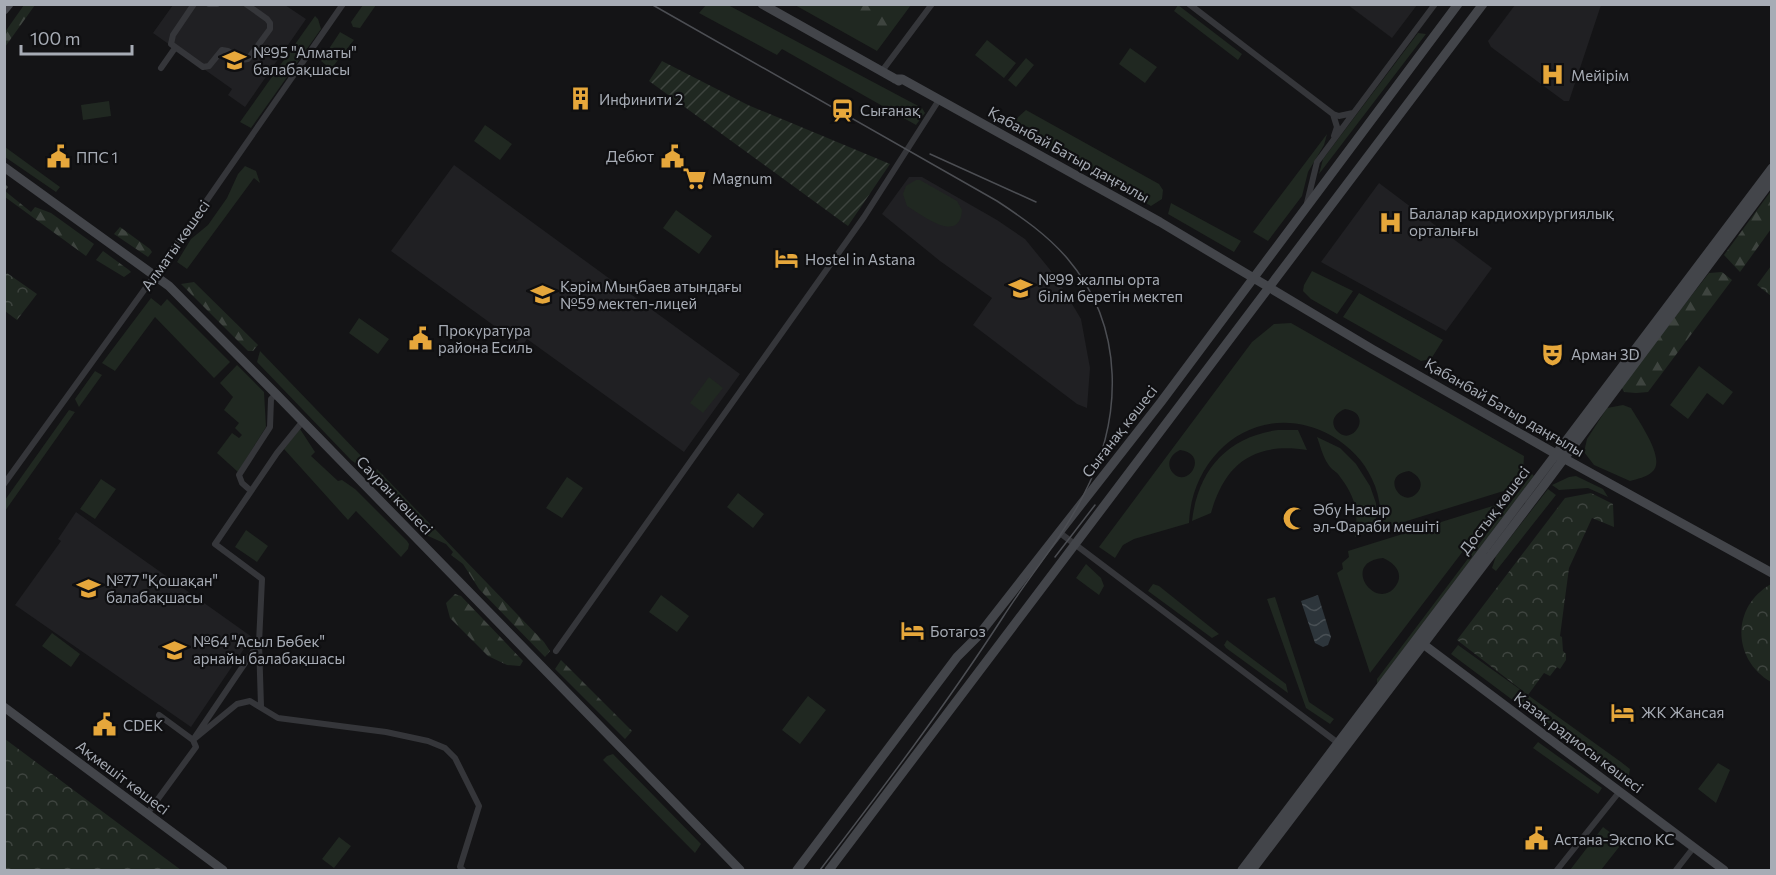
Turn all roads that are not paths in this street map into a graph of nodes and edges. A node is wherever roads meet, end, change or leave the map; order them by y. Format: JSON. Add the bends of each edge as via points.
{"nodes":[{"id":1,"x":9,"y":4,"type":"edge"},
{"id":2,"x":194,"y":4,"type":"edge"},
{"id":3,"x":209,"y":4,"type":"edge"},
{"id":4,"x":217,"y":4,"type":"edge"},
{"id":5,"x":246,"y":4,"type":"edge"},
{"id":6,"x":343,"y":4,"type":"edge"},
{"id":7,"x":762,"y":4,"type":"edge"},
{"id":8,"x":932,"y":4,"type":"edge"},
{"id":9,"x":1189,"y":4,"type":"edge"},
{"id":10,"x":1436,"y":4,"type":"edge"},
{"id":11,"x":1458,"y":4,"type":"edge"},
{"id":12,"x":1483,"y":4,"type":"edge"},
{"id":13,"x":4,"y":10,"type":"edge"},
{"id":14,"x":175,"y":48,"type":"junction"},
{"id":15,"x":161,"y":68,"type":"dead end"},
{"id":16,"x":882,"y":71,"type":"junction"},
{"id":17,"x":895,"y":79,"type":"junction"},
{"id":18,"x":937,"y":103,"type":"junction"},
{"id":19,"x":1331,"y":112,"type":"junction"},
{"id":20,"x":1354,"y":113,"type":"junction"},
{"id":21,"x":1333,"y":141,"type":"junction"},
{"id":22,"x":4,"y":167,"type":"edge"},
{"id":23,"x":1772,"y":168,"type":"edge"},
{"id":24,"x":1772,"y":180,"type":"edge"},
{"id":25,"x":1306,"y":208,"type":"junction"},
{"id":26,"x":1226,"y":261,"type":"junction"},
{"id":27,"x":154,"y":275,"type":"junction"},
{"id":28,"x":1254,"y":278,"type":"junction"},
{"id":29,"x":1270,"y":287,"type":"junction"},
{"id":30,"x":276,"y":394,"type":"junction"},
{"id":31,"x":303,"y":421,"type":"junction"},
{"id":32,"x":1560,"y":456,"type":"junction"},
{"id":33,"x":4,"y":484,"type":"edge"},
{"id":34,"x":251,"y":491,"type":"junction"},
{"id":35,"x":1060,"y":533,"type":"junction"},
{"id":36,"x":1076,"y":545,"type":"junction"},
{"id":37,"x":1772,"y":573,"type":"edge"},
{"id":38,"x":1419,"y":641,"type":"junction"},
{"id":39,"x":259,"y":643,"type":"junction"},
{"id":40,"x":556,"y":651,"type":"dead end"},
{"id":41,"x":261,"y":706,"type":"junction"},
{"id":42,"x":4,"y":707,"type":"edge"},
{"id":43,"x":159,"y":715,"type":"dead end"},
{"id":44,"x":193,"y":740,"type":"junction"},
{"id":45,"x":1338,"y":743,"type":"junction"},
{"id":46,"x":1620,"y":791,"type":"junction"},
{"id":47,"x":147,"y":814,"type":"junction"},
{"id":48,"x":1694,"y":847,"type":"junction"},
{"id":49,"x":223,"y":870,"type":"edge"},
{"id":50,"x":464,"y":870,"type":"edge"},
{"id":51,"x":740,"y":870,"type":"edge"},
{"id":52,"x":797,"y":870,"type":"edge"},
{"id":53,"x":830,"y":870,"type":"edge"},
{"id":54,"x":1242,"y":870,"type":"edge"},
{"id":55,"x":1252,"y":870,"type":"edge"},
{"id":56,"x":1557,"y":870,"type":"edge"},
{"id":57,"x":1676,"y":870,"type":"edge"},
{"id":58,"x":1724,"y":870,"type":"edge"}],
"edges":[{"from":1,"to":13,"type":"main road"},
{"from":2,"to":14,"type":"street","via":[[172,35]]},
{"from":3,"to":4,"type":"street"},
{"from":5,"to":14,"type":"street","via":[[270,22],[270,29],[248,59],[241,60],[222,50],[209,66],[203,67]]},
{"from":6,"to":27,"type":"street","name":"Алматы көшесі"},
{"from":7,"to":16,"type":"main road","name":"Қабанбай Батыр даңғылы"},
{"from":8,"to":16,"type":"street"},
{"from":9,"to":19,"type":"street"},
{"from":10,"to":20,"type":"street"},
{"from":11,"to":25,"type":"main road","name":"Сығанақ көшесі"},
{"from":12,"to":29,"type":"main road"},
{"from":14,"to":15,"type":"street"},
{"from":16,"to":17,"type":"main road","name":"Қабанбай Батыр даңғылы"},
{"from":17,"to":18,"type":"main road","name":"Қабанбай Батыр даңғылы"},
{"from":17,"to":26,"type":"main road","name":"Қабанбай Батыр даңғылы","via":[[902,79],[1000,132]]},
{"from":18,"to":26,"type":"main road","name":"Қабанбай Батыр даңғылы","via":[[1206,254]]},
{"from":18,"to":40,"type":"street","via":[[864,217]]},
{"from":19,"to":20,"type":"street","via":[[1339,116]]},
{"from":19,"to":21,"type":"street","via":[[1337,127]]},
{"from":20,"to":21,"type":"street"},
{"from":21,"to":25,"type":"street","via":[[1317,162]]},
{"from":22,"to":27,"type":"main road","name":"Сауран көшесі"},
{"from":23,"to":32,"type":"main road","name":"Достық көшесі"},
{"from":24,"to":32,"type":"main road","name":"Достық көшесі"},
{"from":25,"to":28,"type":"main road","name":"Сығанақ көшесі"},
{"from":26,"to":28,"type":"main road","name":"Қабанбай Батыр даңғылы"},
{"from":27,"to":30,"type":"main road","name":"Сауран көшесі","via":[[170,286]]},
{"from":27,"to":33,"type":"street","name":"Алматы көшесі"},
{"from":28,"to":29,"type":"main road","name":"Қабанбай Батыр даңғылы"},
{"from":28,"to":35,"type":"main road","name":"Сығанақ көшесі"},
{"from":29,"to":32,"type":"main road","name":"Қабанбай Батыр даңғылы"},
{"from":29,"to":36,"type":"main road"},
{"from":30,"to":31,"type":"main road","name":"Сауран көшесі"},
{"from":30,"to":34,"type":"street","via":[[271,399],[270,427],[239,476]]},
{"from":31,"to":34,"type":"street"},
{"from":31,"to":51,"type":"main road","name":"Сауран көшесі"},
{"from":32,"to":37,"type":"main road","name":"Қабанбай Батыр даңғылы"},
{"from":32,"to":38,"type":"main road","name":"Достық көшесі"},
{"from":34,"to":39,"type":"street","via":[[215,544],[262,579]]},
{"from":35,"to":36,"type":"street"},
{"from":35,"to":52,"type":"main road","name":"Сығанақ көшесі","via":[[957,657]]},
{"from":36,"to":45,"type":"street"},
{"from":36,"to":53,"type":"main road"},
{"from":38,"to":45,"type":"main road","name":"Достық көшесі"},
{"from":38,"to":46,"type":"main road","name":"Қазақ радиосы көшесі"},
{"from":38,"to":55,"type":"main road","name":"Достық көшесі"},
{"from":39,"to":41,"type":"street"},
{"from":39,"to":44,"type":"street"},
{"from":41,"to":44,"type":"street","via":[[250,701],[237,704]]},
{"from":41,"to":50,"type":"street","via":[[278,718],[386,732],[445,748],[455,758],[479,806],[460,867]]},
{"from":42,"to":47,"type":"main road","name":"Ақмешіт көшесі"},
{"from":43,"to":44,"type":"street"},
{"from":44,"to":47,"type":"street","via":[[196,747]]},
{"from":45,"to":54,"type":"main road","name":"Достық көшесі"},
{"from":46,"to":48,"type":"main road","name":"Қазақ радиосы көшесі"},
{"from":46,"to":56,"type":"street"},
{"from":47,"to":49,"type":"main road","name":"Ақмешіт көшесі"},
{"from":48,"to":57,"type":"street"},
{"from":48,"to":58,"type":"main road","name":"Қазақ радиосы көшесі"}]}
